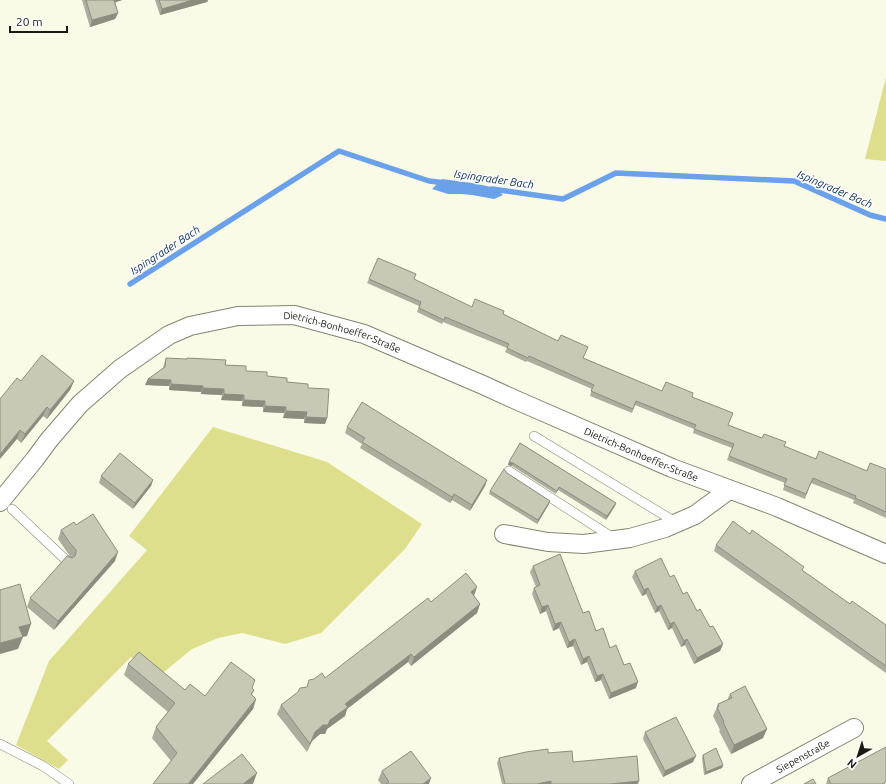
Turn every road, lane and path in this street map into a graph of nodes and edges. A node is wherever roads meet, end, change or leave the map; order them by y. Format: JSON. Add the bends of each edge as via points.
{"nodes":[{"id":1,"x":534,"y":436,"type":"dead end"},
{"id":2,"x":509,"y":471,"type":"dead end"},
{"id":3,"x":729,"y":490,"type":"junction"},
{"id":4,"x":6,"y":506,"type":"edge"},
{"id":5,"x":677,"y":523,"type":"junction"},
{"id":6,"x":504,"y":534,"type":"dead end"},
{"id":7,"x":616,"y":540,"type":"junction"},
{"id":8,"x":886,"y":554,"type":"edge"},
{"id":9,"x":67,"y":561,"type":"edge"},
{"id":10,"x":854,"y":728,"type":"dead end"},
{"id":11,"x":0,"y":744,"type":"edge"},
{"id":12,"x":69,"y":784,"type":"edge"},
{"id":13,"x":751,"y":784,"type":"edge"}],
"edges":[{"from":1,"to":5,"type":"lane"},
{"from":2,"to":7,"type":"lane"},
{"from":3,"to":4,"type":"street","name":"Dietrich-Bonhoeffer-Straße","via":[[672,468],[484,384],[364,334],[294,315],[272,315],[238,316],[190,326],[169,335],[120,369],[80,404],[49,440]]},
{"from":3,"to":5,"type":"street","via":[[695,515]]},
{"from":3,"to":8,"type":"street","name":"Dietrich-Bonhoeffer-Straße"},
{"from":4,"to":9,"type":"lane"},
{"from":5,"to":7,"type":"street"},
{"from":6,"to":7,"type":"street","via":[[548,542],[584,544]]},
{"from":10,"to":13,"type":"street","name":"Siepenstraße"},
{"from":11,"to":12,"type":"lane","via":[[43,766]]}]}
